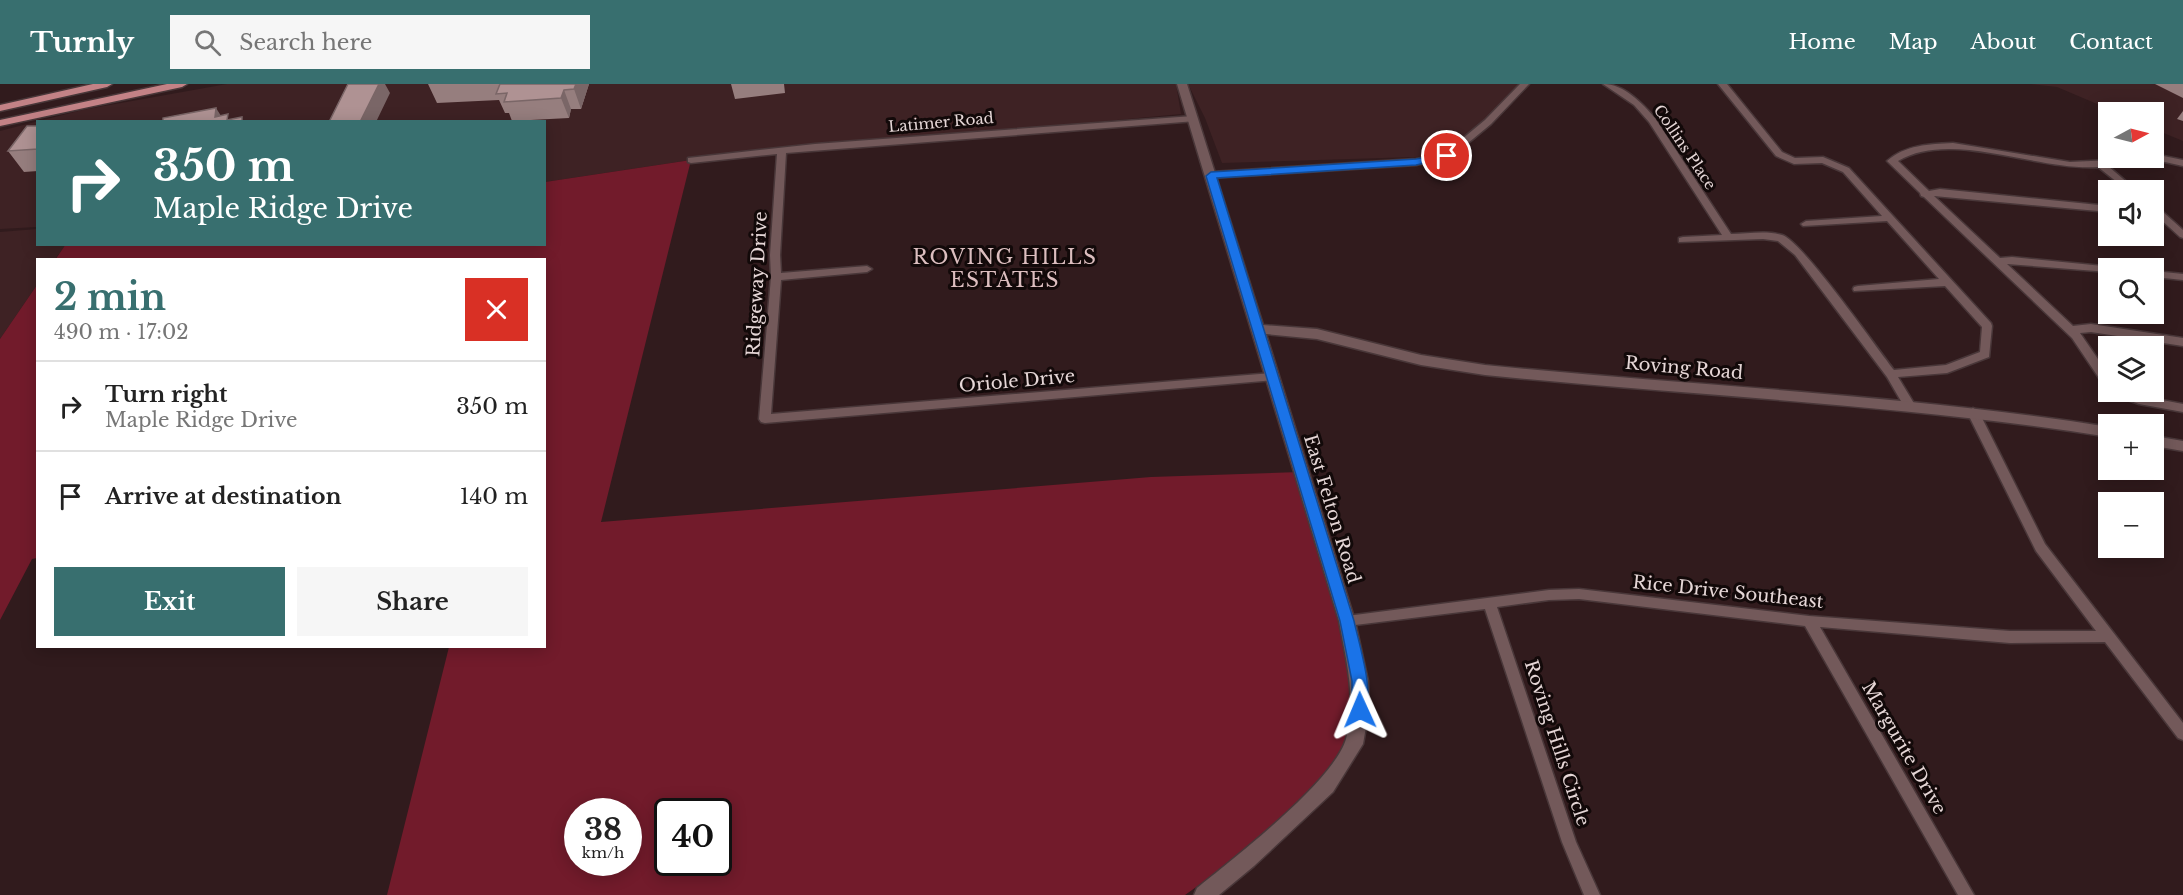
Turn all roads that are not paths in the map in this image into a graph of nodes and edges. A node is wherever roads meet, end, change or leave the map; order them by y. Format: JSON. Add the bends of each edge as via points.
{"nodes":[{"id":1,"x":107,"y":84,"type":"edge"},
{"id":2,"x":147,"y":84,"type":"edge"},
{"id":3,"x":182,"y":84,"type":"edge"},
{"id":4,"x":1182,"y":84,"type":"edge"},
{"id":5,"x":1525,"y":84,"type":"edge"},
{"id":6,"x":1607,"y":84,"type":"edge"},
{"id":7,"x":1722,"y":84,"type":"edge"},
{"id":8,"x":0,"y":108,"type":"edge"},
{"id":9,"x":0,"y":117,"type":"edge"},
{"id":10,"x":1193,"y":119,"type":"junction"},
{"id":11,"x":0,"y":123,"type":"edge"},
{"id":12,"x":782,"y":152,"type":"junction"},
{"id":13,"x":2164,"y":158,"type":"edge"},
{"id":14,"x":691,"y":160,"type":"dead end"},
{"id":15,"x":2183,"y":164,"type":"edge"},
{"id":16,"x":2098,"y":165,"type":"edge"},
{"id":17,"x":2105,"y":168,"type":"edge"},
{"id":18,"x":1211,"y":176,"type":"junction"},
{"id":19,"x":2120,"y":180,"type":"edge"},
{"id":20,"x":1924,"y":194,"type":"junction"},
{"id":21,"x":2098,"y":208,"type":"edge"},
{"id":22,"x":1889,"y":218,"type":"junction"},
{"id":23,"x":2164,"y":219,"type":"edge"},
{"id":24,"x":1806,"y":224,"type":"dead end"},
{"id":25,"x":2183,"y":235,"type":"edge"},
{"id":26,"x":1728,"y":237,"type":"junction"},
{"id":27,"x":1683,"y":240,"type":"dead end"},
{"id":28,"x":1997,"y":261,"type":"junction"},
{"id":29,"x":2098,"y":268,"type":"edge"},
{"id":30,"x":867,"y":269,"type":"dead end"},
{"id":31,"x":2164,"y":275,"type":"edge"},
{"id":32,"x":776,"y":277,"type":"junction"},
{"id":33,"x":2183,"y":277,"type":"edge"},
{"id":34,"x":1947,"y":282,"type":"junction"},
{"id":35,"x":1858,"y":289,"type":"dead end"},
{"id":36,"x":1257,"y":329,"type":"junction"},
{"id":37,"x":2070,"y":330,"type":"junction"},
{"id":38,"x":2183,"y":342,"type":"edge"},
{"id":39,"x":2098,"y":369,"type":"edge"},
{"id":40,"x":1891,"y":374,"type":"junction"},
{"id":41,"x":1272,"y":377,"type":"junction"},
{"id":42,"x":2150,"y":402,"type":"edge"},
{"id":43,"x":1909,"y":405,"type":"junction"},
{"id":44,"x":2183,"y":408,"type":"edge"},
{"id":45,"x":1972,"y":412,"type":"junction"},
{"id":46,"x":765,"y":419,"type":"joint"},
{"id":47,"x":2098,"y":430,"type":"edge"},
{"id":48,"x":2164,"y":443,"type":"edge"},
{"id":49,"x":2183,"y":446,"type":"edge"},
{"id":50,"x":1489,"y":602,"type":"junction"},
{"id":51,"x":1347,"y":621,"type":"junction"},
{"id":52,"x":1809,"y":621,"type":"junction"},
{"id":53,"x":2106,"y":636,"type":"junction"},
{"id":54,"x":2183,"y":734,"type":"edge"},
{"id":55,"x":1204,"y":895,"type":"edge"},
{"id":56,"x":1592,"y":895,"type":"edge"},
{"id":57,"x":1966,"y":895,"type":"edge"}],
"edges":[{"from":1,"to":8,"type":"main road"},
{"from":2,"to":9,"type":"main road"},
{"from":3,"to":11,"type":"main road"},
{"from":4,"to":10,"type":"street","name":"East Felton Road"},
{"from":5,"to":18,"type":"street","via":[[1447,156],[1416,162]]},
{"from":6,"to":26,"type":"street","name":"Collins Place","via":[[1637,103],[1652,120]]},
{"from":7,"to":22,"type":"street","via":[[1779,154],[1794,161],[1823,160],[1846,170]]},
{"from":10,"to":12,"type":"street","name":"Latimer Road"},
{"from":10,"to":18,"type":"street","name":"East Felton Road"},
{"from":12,"to":14,"type":"street","name":"Latimer Road"},
{"from":12,"to":32,"type":"street","name":"Ridgeway Drive"},
{"from":13,"to":15,"type":"street"},
{"from":16,"to":20,"type":"street","via":[[2051,162],[1968,147],[1914,148],[1899,154],[1892,161]]},
{"from":17,"to":19,"type":"street"},
{"from":18,"to":36,"type":"street","name":"East Felton Road"},
{"from":20,"to":21,"type":"street","via":[[1940,192]]},
{"from":20,"to":28,"type":"street"},
{"from":22,"to":24,"type":"street"},
{"from":22,"to":34,"type":"street"},
{"from":23,"to":25,"type":"street"},
{"from":26,"to":27,"type":"street"},
{"from":26,"to":40,"type":"street","via":[[1780,238],[1799,253]]},
{"from":28,"to":29,"type":"street"},
{"from":28,"to":37,"type":"street"},
{"from":30,"to":32,"type":"street"},
{"from":31,"to":33,"type":"street"},
{"from":32,"to":46,"type":"street","name":"Ridgeway Drive"},
{"from":34,"to":35,"type":"street"},
{"from":34,"to":40,"type":"street","via":[[1987,326],[1985,354],[1947,369]]},
{"from":36,"to":41,"type":"street","name":"East Felton Road"},
{"from":36,"to":43,"type":"street","name":"Roving Road","via":[[1317,334],[1421,360],[1485,370]]},
{"from":37,"to":38,"type":"street","via":[[2091,328]]},
{"from":37,"to":39,"type":"street"},
{"from":40,"to":43,"type":"street"},
{"from":41,"to":46,"type":"street","name":"Oriole Drive"},
{"from":41,"to":51,"type":"street","name":"East Felton Road"},
{"from":42,"to":44,"type":"street"},
{"from":43,"to":45,"type":"street","name":"Roving Road"},
{"from":45,"to":47,"type":"street","name":"Roving Road"},
{"from":45,"to":53,"type":"street","via":[[2040,547]]},
{"from":48,"to":49,"type":"street"},
{"from":50,"to":51,"type":"street","name":"Rice Drive Southeast"},
{"from":50,"to":52,"type":"street","name":"Rice Drive Southeast","via":[[1579,594]]},
{"from":50,"to":56,"type":"street","name":"Roving Hills Circle","via":[[1569,842]]},
{"from":51,"to":55,"type":"street","name":"East Felton Road","via":[[1359,681],[1360,710],[1354,744],[1328,786]]},
{"from":52,"to":53,"type":"street","name":"Rice Drive Southeast","via":[[2010,637]]},
{"from":52,"to":57,"type":"street","name":"Margurite Drive"},
{"from":53,"to":54,"type":"street"}]}
